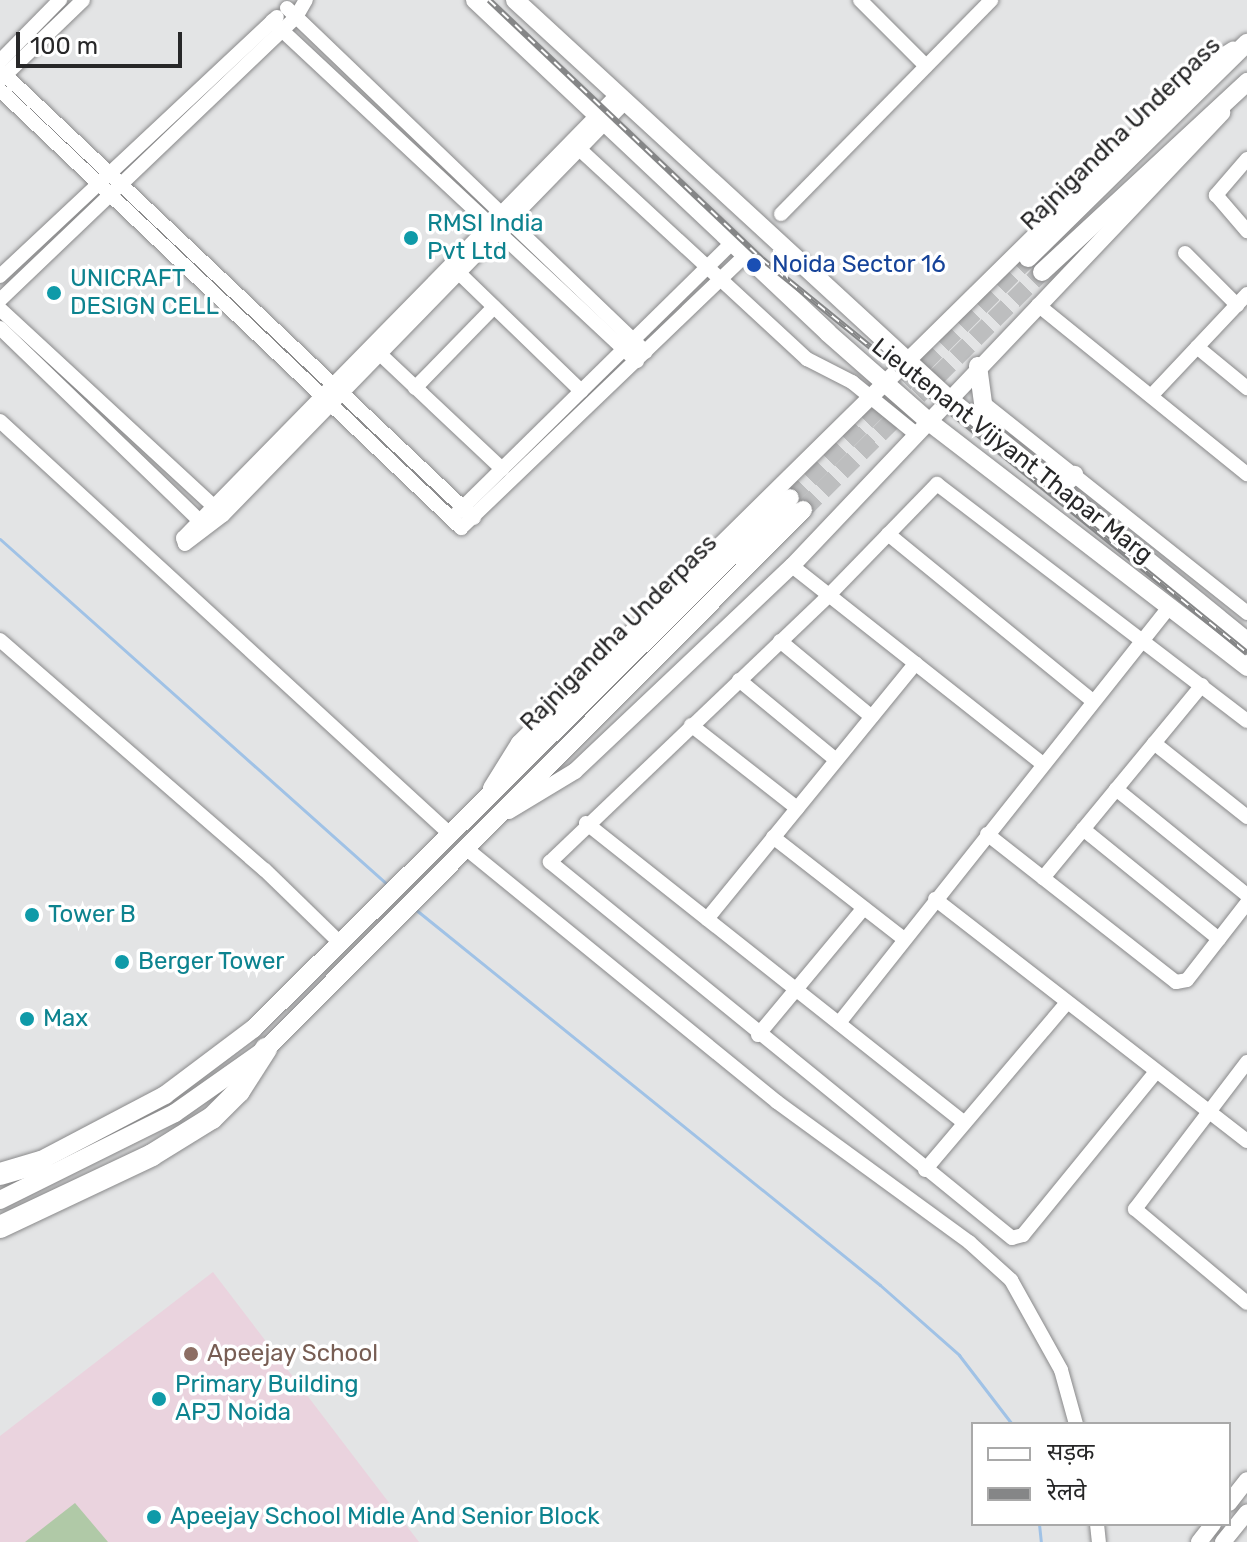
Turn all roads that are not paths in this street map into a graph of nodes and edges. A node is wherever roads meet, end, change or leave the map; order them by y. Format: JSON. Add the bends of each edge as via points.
{"nodes":[{"id":1,"x":60,"y":0,"type":"edge"},
{"id":2,"x":83,"y":0,"type":"edge"},
{"id":3,"x":475,"y":0,"type":"edge"},
{"id":4,"x":515,"y":0,"type":"edge"},
{"id":5,"x":860,"y":0,"type":"edge"},
{"id":6,"x":991,"y":0,"type":"edge"},
{"id":7,"x":297,"y":6,"type":"edge"},
{"id":8,"x":277,"y":26,"type":"junction"},
{"id":9,"x":1247,"y":43,"type":"edge"},
{"id":10,"x":346,"y":65,"type":"junction"},
{"id":11,"x":926,"y":66,"type":"junction"},
{"id":12,"x":1,"y":72,"type":"edge"},
{"id":13,"x":334,"y":79,"type":"junction"},
{"id":14,"x":1245,"y":84,"type":"edge"},
{"id":15,"x":0,"y":90,"type":"edge"},
{"id":16,"x":621,"y":99,"type":"junction"},
{"id":17,"x":602,"y":119,"type":"junction"},
{"id":18,"x":420,"y":135,"type":"junction"},
{"id":19,"x":576,"y":146,"type":"junction"},
{"id":20,"x":408,"y":148,"type":"junction"},
{"id":21,"x":1247,"y":159,"type":"edge"},
{"id":22,"x":104,"y":179,"type":"junction"},
{"id":23,"x":116,"y":190,"type":"junction"},
{"id":24,"x":781,"y":214,"type":"dead end"},
{"id":25,"x":506,"y":218,"type":"junction"},
{"id":26,"x":495,"y":229,"type":"junction"},
{"id":27,"x":1247,"y":231,"type":"edge"},
{"id":28,"x":739,"y":249,"type":"junction"},
{"id":29,"x":1185,"y":253,"type":"dead end"},
{"id":30,"x":706,"y":269,"type":"junction"},
{"id":31,"x":459,"y":273,"type":"junction"},
{"id":32,"x":0,"y":276,"type":"edge"},
{"id":33,"x":720,"y":281,"type":"junction"},
{"id":34,"x":0,"y":300,"type":"edge"},
{"id":35,"x":1242,"y":300,"type":"edge"},
{"id":36,"x":1038,"y":305,"type":"junction"},
{"id":37,"x":494,"y":307,"type":"junction"},
{"id":38,"x":0,"y":309,"type":"edge"},
{"id":39,"x":0,"y":328,"type":"edge"},
{"id":40,"x":629,"y":345,"type":"junction"},
{"id":41,"x":1197,"y":347,"type":"junction"},
{"id":42,"x":380,"y":354,"type":"junction"},
{"id":43,"x":641,"y":357,"type":"junction"},
{"id":44,"x":910,"y":358,"type":"junction"},
{"id":45,"x":978,"y":366,"type":"junction"},
{"id":46,"x":887,"y":382,"type":"junction"},
{"id":47,"x":415,"y":388,"type":"junction"},
{"id":48,"x":1247,"y":388,"type":"edge"},
{"id":49,"x":338,"y":389,"type":"junction"},
{"id":50,"x":581,"y":391,"type":"junction"},
{"id":51,"x":870,"y":396,"type":"junction"},
{"id":52,"x":1151,"y":396,"type":"junction"},
{"id":53,"x":949,"y":399,"type":"junction"},
{"id":54,"x":326,"y":400,"type":"junction"},
{"id":55,"x":982,"y":402,"type":"junction"},
{"id":56,"x":0,"y":421,"type":"edge"},
{"id":57,"x":922,"y":427,"type":"junction"},
{"id":58,"x":996,"y":438,"type":"junction"},
{"id":59,"x":502,"y":469,"type":"junction"},
{"id":60,"x":1247,"y":474,"type":"edge"},
{"id":61,"x":1074,"y":475,"type":"junction"},
{"id":62,"x":1059,"y":489,"type":"junction"},
{"id":63,"x":462,"y":507,"type":"junction"},
{"id":64,"x":218,"y":511,"type":"junction"},
{"id":65,"x":450,"y":518,"type":"junction"},
{"id":66,"x":474,"y":518,"type":"junction"},
{"id":67,"x":888,"y":534,"type":"junction"},
{"id":68,"x":792,"y":566,"type":"junction"},
{"id":69,"x":829,"y":595,"type":"junction"},
{"id":70,"x":1170,"y":606,"type":"junction"},
{"id":71,"x":1247,"y":613,"type":"edge"},
{"id":72,"x":1144,"y":638,"type":"junction"},
{"id":73,"x":0,"y":640,"type":"edge"},
{"id":74,"x":780,"y":641,"type":"junction"},
{"id":75,"x":1247,"y":641,"type":"edge"},
{"id":76,"x":916,"y":663,"type":"junction"},
{"id":77,"x":1247,"y":667,"type":"edge"},
{"id":78,"x":739,"y":680,"type":"junction"},
{"id":79,"x":1202,"y":685,"type":"junction"},
{"id":80,"x":1093,"y":701,"type":"junction"},
{"id":81,"x":872,"y":717,"type":"junction"},
{"id":82,"x":1247,"y":721,"type":"edge"},
{"id":83,"x":691,"y":725,"type":"junction"},
{"id":84,"x":1154,"y":743,"type":"junction"},
{"id":85,"x":836,"y":760,"type":"junction"},
{"id":86,"x":1043,"y":764,"type":"junction"},
{"id":87,"x":1116,"y":789,"type":"junction"},
{"id":88,"x":482,"y":803,"type":"junction"},
{"id":89,"x":797,"y":808,"type":"junction"},
{"id":90,"x":505,"y":814,"type":"junction"},
{"id":91,"x":1247,"y":817,"type":"edge"},
{"id":92,"x":586,"y":823,"type":"junction"},
{"id":93,"x":1083,"y":829,"type":"junction"},
{"id":94,"x":987,"y":834,"type":"junction"},
{"id":95,"x":773,"y":837,"type":"junction"},
{"id":96,"x":445,"y":839,"type":"junction"},
{"id":97,"x":463,"y":855,"type":"junction"},
{"id":98,"x":1043,"y":878,"type":"junction"},
{"id":99,"x":1247,"y":895,"type":"edge"},
{"id":100,"x":935,"y":899,"type":"junction"},
{"id":101,"x":1247,"y":903,"type":"edge"},
{"id":102,"x":864,"y":908,"type":"junction"},
{"id":103,"x":707,"y":919,"type":"junction"},
{"id":104,"x":345,"y":939,"type":"junction"},
{"id":105,"x":904,"y":939,"type":"junction"},
{"id":106,"x":1219,"y":939,"type":"junction"},
{"id":107,"x":797,"y":990,"type":"junction"},
{"id":108,"x":1066,"y":1004,"type":"junction"},
{"id":109,"x":839,"y":1023,"type":"junction"},
{"id":110,"x":758,"y":1035,"type":"junction"},
{"id":111,"x":266,"y":1049,"type":"junction"},
{"id":112,"x":1247,"y":1062,"type":"edge"},
{"id":113,"x":1155,"y":1073,"type":"junction"},
{"id":114,"x":1208,"y":1111,"type":"junction"},
{"id":115,"x":965,"y":1123,"type":"junction"},
{"id":116,"x":1247,"y":1141,"type":"edge"},
{"id":117,"x":41,"y":1162,"type":"junction"},
{"id":118,"x":925,"y":1170,"type":"junction"},
{"id":119,"x":0,"y":1174,"type":"edge"},
{"id":120,"x":0,"y":1180,"type":"edge"},
{"id":121,"x":0,"y":1200,"type":"edge"},
{"id":122,"x":0,"y":1206,"type":"edge"},
{"id":123,"x":39,"y":1206,"type":"junction"},
{"id":124,"x":0,"y":1227,"type":"edge"},
{"id":125,"x":1247,"y":1303,"type":"edge"},
{"id":126,"x":1075,"y":1422,"type":"edge"},
{"id":127,"x":1247,"y":1480,"type":"edge"},
{"id":128,"x":1231,"y":1500,"type":"edge"},
{"id":129,"x":1247,"y":1512,"type":"edge"},
{"id":130,"x":1211,"y":1526,"type":"edge"},
{"id":131,"x":1199,"y":1542,"type":"edge"},
{"id":132,"x":1223,"y":1542,"type":"edge"}],
"edges":[{"from":1,"to":12,"type":"street"},
{"from":2,"to":12,"type":"street"},
{"from":3,"to":17,"type":"main road","name":"Lieutenant Vijyant Thapar Marg"},
{"from":4,"to":16,"type":"main road","name":"Lieutenant Vijyant Thapar Marg"},
{"from":5,"to":11,"type":"street"},
{"from":6,"to":11,"type":"street"},
{"from":7,"to":8,"type":"street"},
{"from":7,"to":10,"type":"street"},
{"from":8,"to":13,"type":"street"},
{"from":8,"to":22,"type":"street"},
{"from":8,"to":23,"type":"street"},
{"from":9,"to":14,"type":"main road","name":"Rajnigandha Underpass","via":[[1035,265]]},
{"from":9,"to":44,"type":"street","via":[[1207,66]]},
{"from":10,"to":13,"type":"street"},
{"from":10,"to":18,"type":"street"},
{"from":11,"to":24,"type":"street"},
{"from":12,"to":22,"type":"street"},
{"from":13,"to":20,"type":"street"},
{"from":14,"to":36,"type":"street","via":[[1201,140]]},
{"from":15,"to":22,"type":"street"},
{"from":16,"to":17,"type":"street"},
{"from":16,"to":44,"type":"main road","name":"Lieutenant Vijyant Thapar Marg"},
{"from":17,"to":19,"type":"street"},
{"from":17,"to":28,"type":"main road","name":"Lieutenant Vijyant Thapar Marg"},
{"from":18,"to":20,"type":"street"},
{"from":18,"to":25,"type":"street"},
{"from":19,"to":25,"type":"street"},
{"from":19,"to":30,"type":"street"},
{"from":20,"to":26,"type":"street"},
{"from":21,"to":27,"type":"street","via":[[1216,195]]},
{"from":22,"to":23,"type":"street"},
{"from":22,"to":32,"type":"street"},
{"from":23,"to":34,"type":"street"},
{"from":23,"to":49,"type":"street"},
{"from":23,"to":54,"type":"street"},
{"from":25,"to":26,"type":"street"},
{"from":25,"to":40,"type":"street"},
{"from":26,"to":31,"type":"street"},
{"from":26,"to":40,"type":"street"},
{"from":26,"to":49,"type":"street"},
{"from":28,"to":30,"type":"street"},
{"from":28,"to":33,"type":"street"},
{"from":28,"to":46,"type":"main road","name":"Lieutenant Vijyant Thapar Marg"},
{"from":29,"to":35,"type":"street"},
{"from":30,"to":33,"type":"street"},
{"from":30,"to":40,"type":"street"},
{"from":31,"to":37,"type":"street"},
{"from":31,"to":42,"type":"street"},
{"from":33,"to":43,"type":"street"},
{"from":33,"to":51,"type":"street","via":[[807,359]]},
{"from":35,"to":41,"type":"street"},
{"from":36,"to":45,"type":"street"},
{"from":36,"to":52,"type":"street"},
{"from":37,"to":47,"type":"street"},
{"from":37,"to":50,"type":"street"},
{"from":38,"to":64,"type":"street"},
{"from":39,"to":64,"type":"street","via":[[204,525]]},
{"from":40,"to":43,"type":"street"},
{"from":40,"to":50,"type":"street"},
{"from":41,"to":48,"type":"street"},
{"from":41,"to":52,"type":"street"},
{"from":42,"to":47,"type":"street"},
{"from":42,"to":49,"type":"street"},
{"from":43,"to":66,"type":"street"},
{"from":44,"to":46,"type":"street"},
{"from":44,"to":53,"type":"main road","name":"Lieutenant Vijyant Thapar Marg"},
{"from":45,"to":53,"type":"street"},
{"from":45,"to":55,"type":"main road"},
{"from":46,"to":51,"type":"street"},
{"from":46,"to":57,"type":"main road","name":"Lieutenant Vijyant Thapar Marg"},
{"from":47,"to":59,"type":"street"},
{"from":49,"to":54,"type":"street"},
{"from":49,"to":63,"type":"street"},
{"from":50,"to":59,"type":"street"},
{"from":51,"to":57,"type":"street"},
{"from":51,"to":88,"type":"street","via":[[519,743]]},
{"from":52,"to":60,"type":"street"},
{"from":53,"to":57,"type":"street"},
{"from":53,"to":58,"type":"main road","name":"Lieutenant Vijyant Thapar Marg"},
{"from":54,"to":64,"type":"street"},
{"from":54,"to":65,"type":"street"},
{"from":55,"to":58,"type":"main road"},
{"from":55,"to":61,"type":"street"},
{"from":56,"to":96,"type":"street"},
{"from":57,"to":68,"type":"street"},
{"from":57,"to":70,"type":"main road","name":"Lieutenant Vijyant Thapar Marg"},
{"from":58,"to":62,"type":"main road","name":"Lieutenant Vijyant Thapar Marg"},
{"from":59,"to":63,"type":"street"},
{"from":61,"to":62,"type":"main road"},
{"from":61,"to":71,"type":"street"},
{"from":62,"to":75,"type":"main road","name":"Lieutenant Vijyant Thapar Marg"},
{"from":63,"to":65,"type":"street"},
{"from":63,"to":66,"type":"street"},
{"from":65,"to":66,"type":"street","via":[[461,528]]},
{"from":67,"to":69,"type":"street"},
{"from":67,"to":72,"type":"street","via":[[932,486],[944,485]]},
{"from":67,"to":80,"type":"street"},
{"from":68,"to":69,"type":"street"},
{"from":68,"to":90,"type":"street","via":[[575,771]]},
{"from":69,"to":74,"type":"street"},
{"from":69,"to":76,"type":"street"},
{"from":70,"to":72,"type":"street"},
{"from":70,"to":77,"type":"main road","name":"Lieutenant Vijyant Thapar Marg"},
{"from":72,"to":79,"type":"street"},
{"from":72,"to":80,"type":"street"},
{"from":73,"to":104,"type":"street"},
{"from":74,"to":78,"type":"street"},
{"from":74,"to":81,"type":"street"},
{"from":76,"to":81,"type":"street"},
{"from":76,"to":86,"type":"street"},
{"from":78,"to":83,"type":"street"},
{"from":78,"to":85,"type":"street"},
{"from":79,"to":82,"type":"street"},
{"from":79,"to":84,"type":"street"},
{"from":80,"to":86,"type":"street"},
{"from":81,"to":85,"type":"street"},
{"from":83,"to":89,"type":"street"},
{"from":83,"to":92,"type":"street"},
{"from":84,"to":87,"type":"street"},
{"from":84,"to":91,"type":"street"},
{"from":85,"to":89,"type":"street"},
{"from":86,"to":94,"type":"street"},
{"from":87,"to":93,"type":"street"},
{"from":87,"to":99,"type":"street"},
{"from":88,"to":90,"type":"main road","name":"Rajnigandha Underpass","via":[[797,504]]},
{"from":88,"to":96,"type":"main road","name":"Rajnigandha Underpass"},
{"from":89,"to":95,"type":"street"},
{"from":90,"to":97,"type":"main road","name":"Rajnigandha Underpass"},
{"from":92,"to":103,"type":"street"},
{"from":92,"to":110,"type":"street","via":[[551,858],[552,867]]},
{"from":93,"to":98,"type":"street"},
{"from":93,"to":106,"type":"street"},
{"from":94,"to":98,"type":"street"},
{"from":94,"to":100,"type":"street"},
{"from":95,"to":102,"type":"street"},
{"from":95,"to":103,"type":"street"},
{"from":96,"to":104,"type":"main road","name":"Rajnigandha Underpass"},
{"from":97,"to":111,"type":"main road","name":"Rajnigandha Underpass"},
{"from":97,"to":126,"type":"street","via":[[777,1102],[969,1242],[1011,1280],[1061,1370]]},
{"from":98,"to":106,"type":"street","via":[[1176,982],[1187,980]]},
{"from":100,"to":105,"type":"street"},
{"from":100,"to":108,"type":"street"},
{"from":101,"to":106,"type":"street"},
{"from":102,"to":105,"type":"street"},
{"from":102,"to":107,"type":"street"},
{"from":103,"to":107,"type":"street"},
{"from":104,"to":117,"type":"main road","name":"Rajnigandha Underpass","via":[[212,1062],[165,1095]]},
{"from":105,"to":109,"type":"street"},
{"from":107,"to":109,"type":"street"},
{"from":107,"to":110,"type":"street"},
{"from":108,"to":113,"type":"street"},
{"from":108,"to":115,"type":"street"},
{"from":109,"to":115,"type":"street"},
{"from":110,"to":118,"type":"street"},
{"from":111,"to":121,"type":"main road","name":"Rajnigandha Underpass","via":[[175,1113]]},
{"from":111,"to":123,"type":"highway","via":[[239,1091],[212,1118],[152,1155]]},
{"from":112,"to":114,"type":"street"},
{"from":113,"to":114,"type":"street"},
{"from":113,"to":118,"type":"street","via":[[1018,1238]]},
{"from":114,"to":116,"type":"street"},
{"from":114,"to":125,"type":"street","via":[[1135,1209]]},
{"from":115,"to":118,"type":"street"},
{"from":117,"to":119,"type":"highway"},
{"from":117,"to":120,"type":"main road","name":"Rajnigandha Underpass"},
{"from":122,"to":123,"type":"highway"},
{"from":123,"to":124,"type":"highway"},
{"from":127,"to":128,"type":"street"},
{"from":129,"to":132,"type":"street"},
{"from":130,"to":131,"type":"street"}]}
